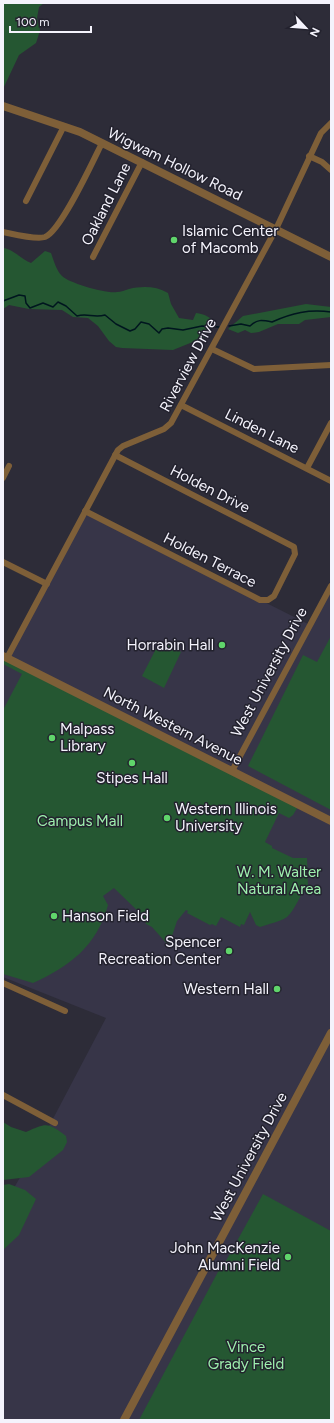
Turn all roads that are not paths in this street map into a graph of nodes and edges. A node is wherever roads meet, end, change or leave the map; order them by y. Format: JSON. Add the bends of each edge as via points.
{"nodes":[{"id":1,"x":3,"y":106,"type":"edge"},
{"id":2,"x":331,"y":123,"type":"edge"},
{"id":3,"x":64,"y":126,"type":"junction"},
{"id":4,"x":102,"y":143,"type":"junction"},
{"id":5,"x":309,"y":156,"type":"junction"},
{"id":6,"x":142,"y":162,"type":"junction"},
{"id":7,"x":331,"y":170,"type":"edge"},
{"id":8,"x":26,"y":201,"type":"dead end"},
{"id":9,"x":276,"y":228,"type":"junction"},
{"id":10,"x":3,"y":232,"type":"edge"},
{"id":11,"x":331,"y":257,"type":"edge"},
{"id":12,"x":93,"y":258,"type":"dead end"},
{"id":13,"x":212,"y":349,"type":"junction"},
{"id":14,"x":331,"y":365,"type":"edge"},
{"id":15,"x":181,"y":405,"type":"junction"},
{"id":16,"x":331,"y":423,"type":"edge"},
{"id":17,"x":115,"y":455,"type":"junction"},
{"id":18,"x":9,"y":466,"type":"dead end"},
{"id":19,"x":306,"y":468,"type":"junction"},
{"id":20,"x":3,"y":478,"type":"edge"},
{"id":21,"x":331,"y":481,"type":"edge"},
{"id":22,"x":85,"y":511,"type":"junction"},
{"id":23,"x":292,"y":546,"type":"joint"},
{"id":24,"x":3,"y":562,"type":"edge"},
{"id":25,"x":47,"y":584,"type":"junction"},
{"id":26,"x":331,"y":586,"type":"edge"},
{"id":27,"x":5,"y":657,"type":"edge"},
{"id":28,"x":232,"y":771,"type":"junction"},
{"id":29,"x":331,"y":822,"type":"edge"},
{"id":30,"x":3,"y":983,"type":"edge"},
{"id":31,"x":65,"y":1011,"type":"dead end"},
{"id":32,"x":331,"y":1033,"type":"edge"},
{"id":33,"x":3,"y":1095,"type":"edge"},
{"id":34,"x":55,"y":1123,"type":"dead end"},
{"id":35,"x":124,"y":1420,"type":"edge"}],
"edges":[{"from":1,"to":3,"type":"street","name":"Wigwam Hollow Road"},
{"from":2,"to":5,"type":"street","name":"Riverview Drive","via":[[323,130]]},
{"from":3,"to":4,"type":"street","name":"Wigwam Hollow Road"},
{"from":3,"to":8,"type":"street"},
{"from":4,"to":6,"type":"street","name":"Wigwam Hollow Road"},
{"from":4,"to":10,"type":"street","via":[[54,231],[40,238]]},
{"from":5,"to":7,"type":"street"},
{"from":5,"to":9,"type":"street","name":"Riverview Drive"},
{"from":6,"to":9,"type":"street","name":"Wigwam Hollow Road"},
{"from":6,"to":12,"type":"street","name":"Oakland Lane"},
{"from":9,"to":11,"type":"street","name":"Wigwam Hollow Road"},
{"from":9,"to":13,"type":"street","name":"Riverview Drive"},
{"from":13,"to":14,"type":"street","via":[[254,369]]},
{"from":13,"to":15,"type":"street","name":"Riverview Drive"},
{"from":15,"to":17,"type":"street","name":"Riverview Drive","via":[[168,427],[123,446]]},
{"from":15,"to":19,"type":"street","name":"Linden Lane"},
{"from":16,"to":19,"type":"street"},
{"from":17,"to":22,"type":"street","name":"Riverview Drive"},
{"from":17,"to":23,"type":"street","name":"Holden Drive"},
{"from":18,"to":20,"type":"street"},
{"from":19,"to":21,"type":"street","name":"Linden Lane"},
{"from":22,"to":23,"type":"street","name":"Holden Terrace","via":[[263,600],[274,596],[295,554]]},
{"from":22,"to":25,"type":"street","name":"Riverview Drive"},
{"from":24,"to":25,"type":"street"},
{"from":25,"to":27,"type":"street","name":"Riverview Drive"},
{"from":26,"to":28,"type":"street","name":"West University Drive"},
{"from":27,"to":28,"type":"street","name":"North Western Avenue"},
{"from":28,"to":29,"type":"street","name":"North Western Avenue"},
{"from":30,"to":31,"type":"street"},
{"from":32,"to":35,"type":"street","name":"West University Drive"},
{"from":33,"to":34,"type":"street"}]}
